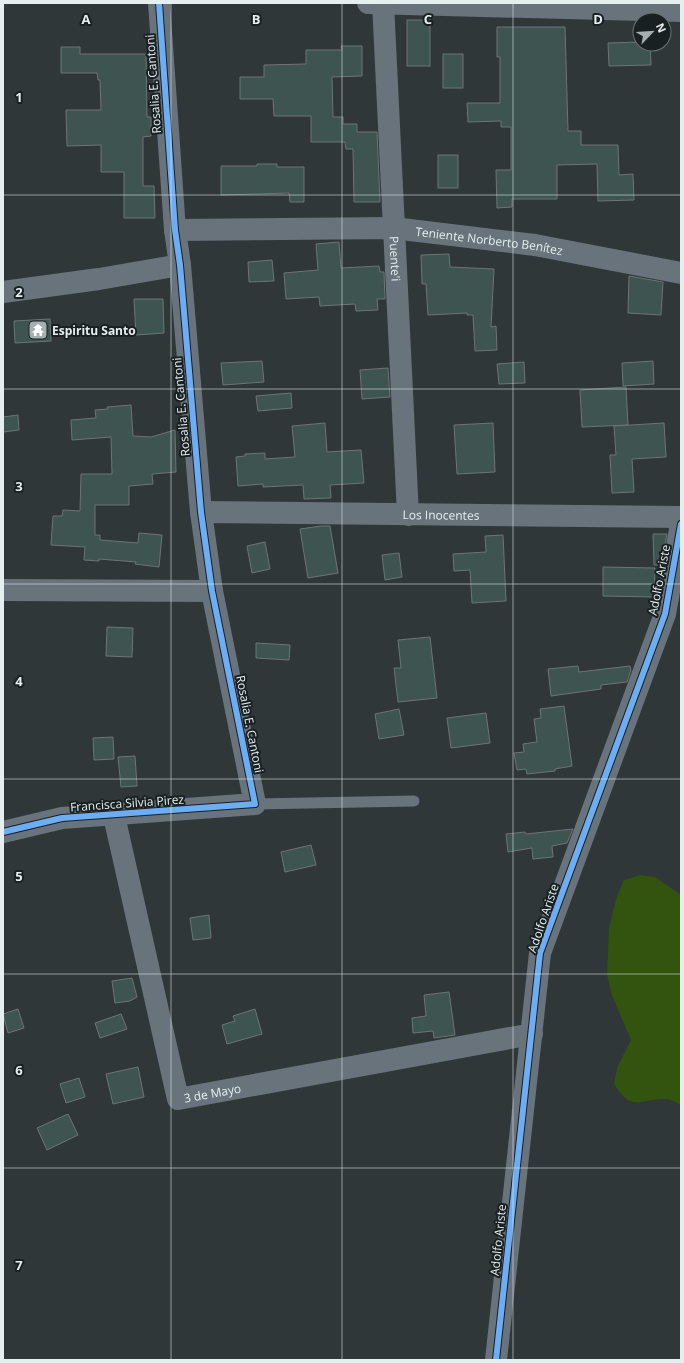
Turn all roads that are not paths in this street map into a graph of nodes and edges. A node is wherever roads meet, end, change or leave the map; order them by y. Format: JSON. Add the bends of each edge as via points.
{"nodes":[{"id":1,"x":159,"y":3,"type":"edge"},
{"id":2,"x":368,"y":3,"type":"edge"},
{"id":3,"x":383,"y":3,"type":"edge"},
{"id":4,"x":681,"y":11,"type":"edge"},
{"id":5,"x":393,"y":228,"type":"junction"},
{"id":6,"x":175,"y":230,"type":"junction"},
{"id":7,"x":180,"y":265,"type":"junction"},
{"id":8,"x":681,"y":273,"type":"edge"},
{"id":9,"x":3,"y":292,"type":"edge"},
{"id":10,"x":201,"y":512,"type":"junction"},
{"id":11,"x":408,"y":515,"type":"junction"},
{"id":12,"x":681,"y":517,"type":"edge"},
{"id":13,"x":681,"y":524,"type":"edge"},
{"id":14,"x":3,"y":590,"type":"edge"},
{"id":15,"x":212,"y":591,"type":"junction"},
{"id":16,"x":414,"y":801,"type":"dead end"},
{"id":17,"x":255,"y":804,"type":"junction"},
{"id":18,"x":114,"y":816,"type":"junction"},
{"id":19,"x":3,"y":832,"type":"edge"},
{"id":20,"x":532,"y":1034,"type":"junction"},
{"id":21,"x":496,"y":1360,"type":"edge"}],
"edges":[{"from":1,"to":6,"type":"street","name":"Rosalia E. Cantoni"},
{"from":2,"to":3,"type":"street"},
{"from":3,"to":4,"type":"street"},
{"from":3,"to":5,"type":"street","name":"Puente'i"},
{"from":5,"to":6,"type":"street","name":"Teniente Norberto Benítez"},
{"from":5,"to":8,"type":"street","name":"Teniente Norberto Benítez","via":[[535,245]]},
{"from":5,"to":11,"type":"street","name":"Puente'i"},
{"from":6,"to":7,"type":"street","name":"Rosalia E. Cantoni"},
{"from":7,"to":9,"type":"street"},
{"from":7,"to":10,"type":"street","name":"Rosalia E. Cantoni"},
{"from":10,"to":11,"type":"street","name":"Los Inocentes"},
{"from":10,"to":15,"type":"street","name":"Rosalia E. Cantoni"},
{"from":11,"to":12,"type":"street","name":"Los Inocentes"},
{"from":13,"to":20,"type":"street","name":"Adolfo Ariste","via":[[665,614],[540,953]]},
{"from":14,"to":15,"type":"street"},
{"from":15,"to":17,"type":"street","name":"Rosalia E. Cantoni"},
{"from":16,"to":17,"type":"lane"},
{"from":17,"to":18,"type":"street","name":"Francisca Silvia Pirez"},
{"from":18,"to":19,"type":"street","name":"Francisca Silvia Pirez","via":[[62,818]]},
{"from":18,"to":20,"type":"street","name":"3 de Mayo","via":[[178,1099]]},
{"from":20,"to":21,"type":"street","name":"Adolfo Ariste"}]}
